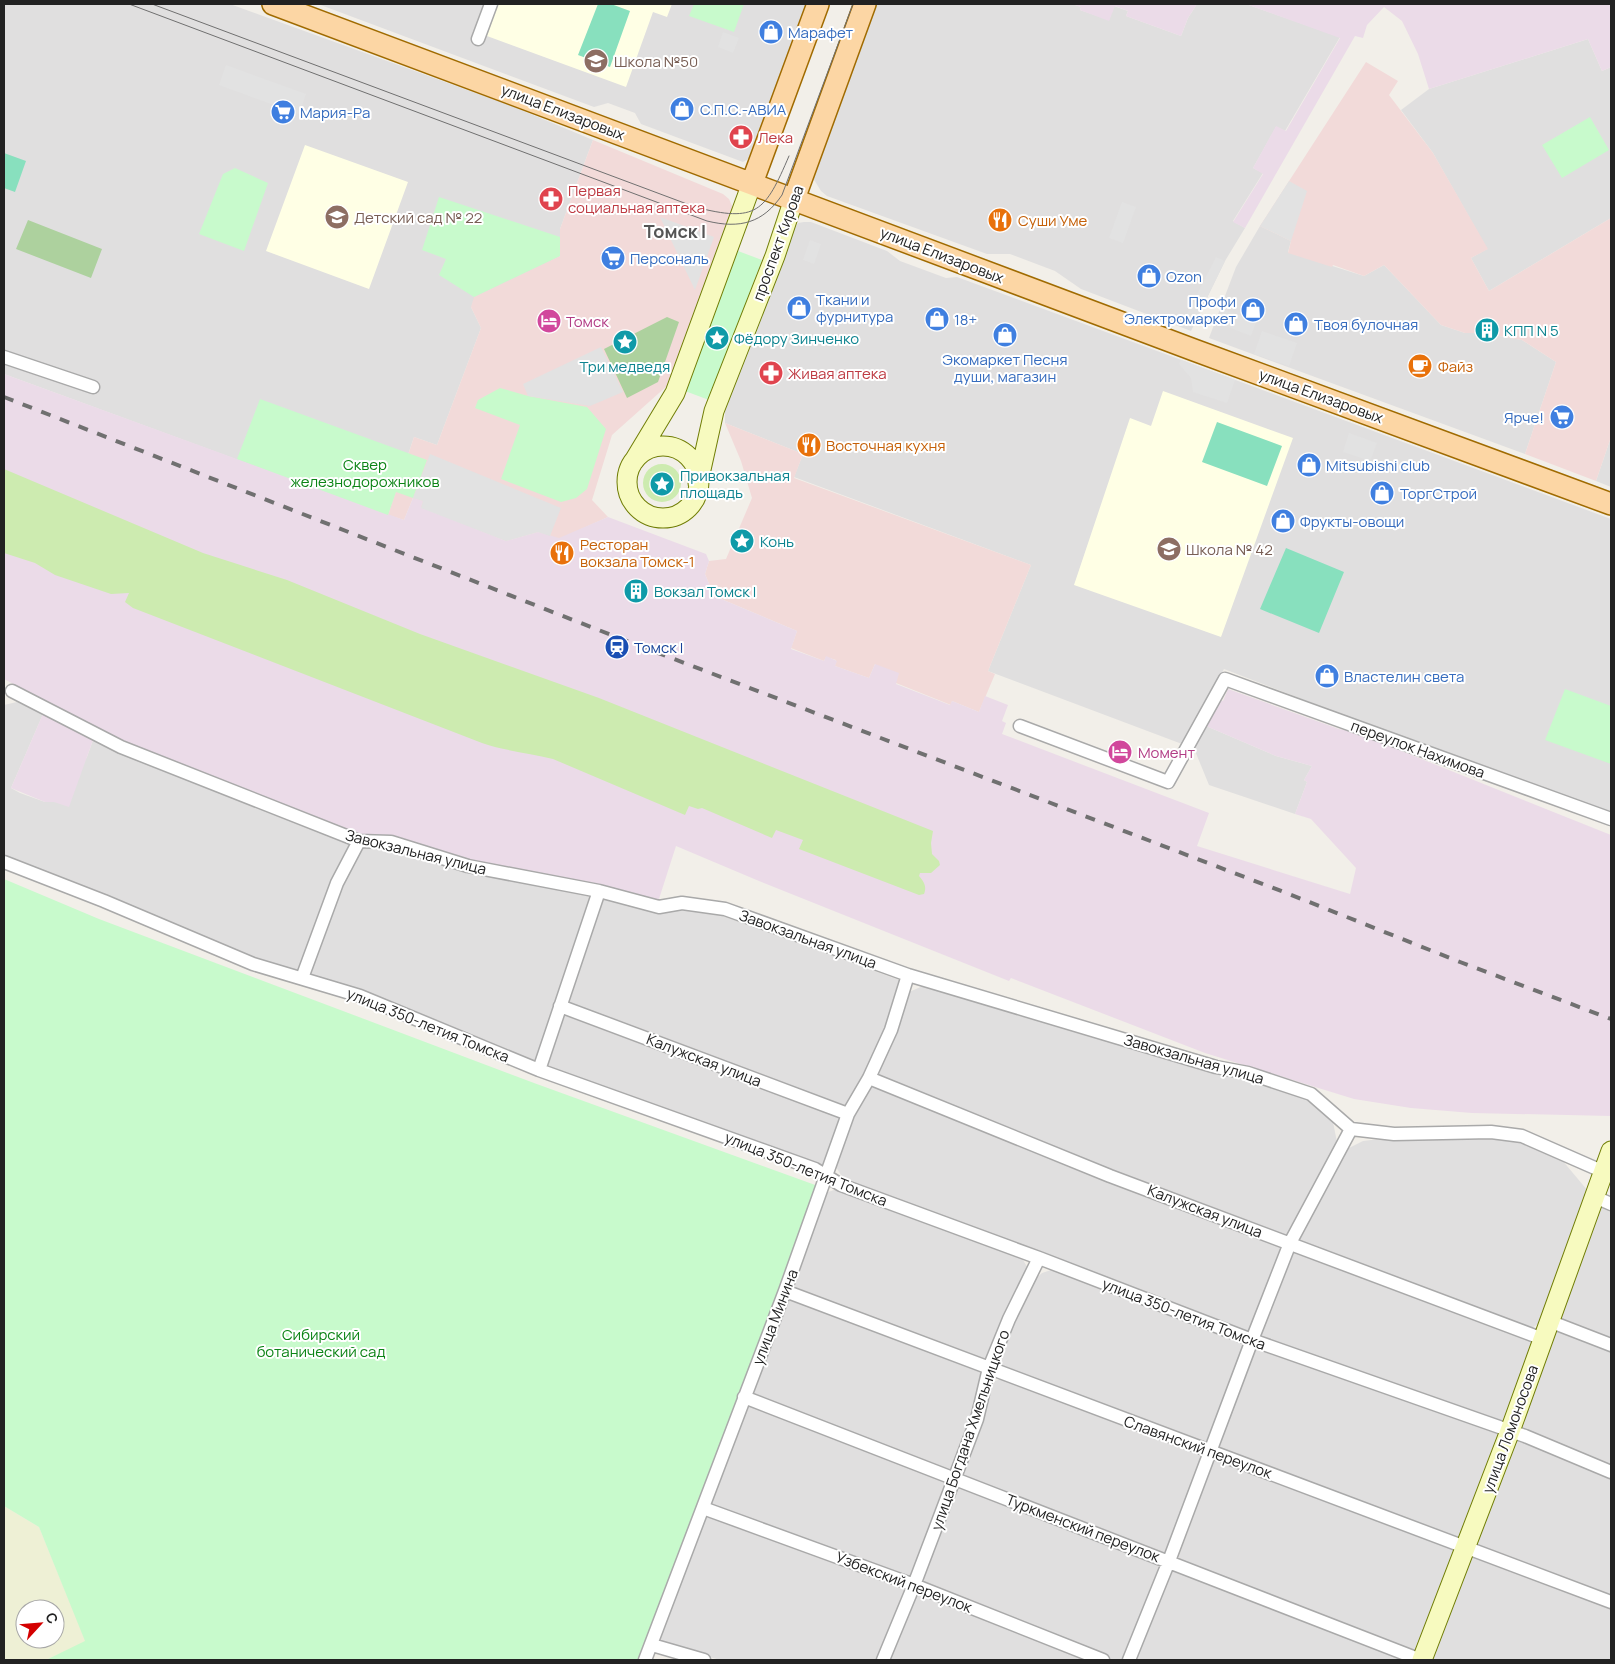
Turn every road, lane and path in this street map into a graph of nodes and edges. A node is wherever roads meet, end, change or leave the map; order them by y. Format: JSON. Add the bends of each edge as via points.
{"nodes":[{"id":1,"x":273,"y":4,"type":"edge"},
{"id":2,"x":491,"y":4,"type":"edge"},
{"id":3,"x":818,"y":4,"type":"edge"},
{"id":4,"x":865,"y":4,"type":"edge"},
{"id":5,"x":478,"y":39,"type":"dead end"},
{"id":6,"x":752,"y":183,"type":"junction"},
{"id":7,"x":794,"y":199,"type":"junction"},
{"id":8,"x":4,"y":358,"type":"edge"},
{"id":9,"x":93,"y":387,"type":"dead end"},
{"id":10,"x":634,"y":461,"type":"junction"},
{"id":11,"x":698,"y":484,"type":"junction"},
{"id":12,"x":1611,"y":504,"type":"edge"},
{"id":13,"x":12,"y":691,"type":"dead end"},
{"id":14,"x":1020,"y":726,"type":"dead end"},
{"id":15,"x":1611,"y":819,"type":"edge"},
{"id":16,"x":359,"y":841,"type":"junction"},
{"id":17,"x":4,"y":862,"type":"edge"},
{"id":18,"x":599,"y":891,"type":"junction"},
{"id":19,"x":908,"y":976,"type":"junction"},
{"id":20,"x":302,"y":978,"type":"junction"},
{"id":21,"x":560,"y":1006,"type":"junction"},
{"id":22,"x":539,"y":1070,"type":"junction"},
{"id":23,"x":869,"y":1078,"type":"junction"},
{"id":24,"x":848,"y":1114,"type":"junction"},
{"id":25,"x":1351,"y":1129,"type":"junction"},
{"id":26,"x":1611,"y":1151,"type":"edge"},
{"id":27,"x":1604,"y":1172,"type":"junction"},
{"id":28,"x":826,"y":1176,"type":"junction"},
{"id":29,"x":1603,"y":1201,"type":"edge"},
{"id":30,"x":1290,"y":1243,"type":"junction"},
{"id":31,"x":1039,"y":1258,"type":"junction"},
{"id":32,"x":785,"y":1291,"type":"junction"},
{"id":33,"x":1546,"y":1330,"type":"junction"},
{"id":34,"x":1252,"y":1340,"type":"junction"},
{"id":35,"x":1611,"y":1345,"type":"edge"},
{"id":36,"x":989,"y":1368,"type":"junction"},
{"id":37,"x":744,"y":1398,"type":"junction"},
{"id":38,"x":1510,"y":1431,"type":"junction"},
{"id":39,"x":1211,"y":1452,"type":"junction"},
{"id":40,"x":1611,"y":1472,"type":"edge"},
{"id":41,"x":954,"y":1478,"type":"junction"},
{"id":42,"x":703,"y":1508,"type":"junction"},
{"id":43,"x":1465,"y":1546,"type":"junction"},
{"id":44,"x":1169,"y":1561,"type":"junction"},
{"id":45,"x":914,"y":1585,"type":"junction"},
{"id":46,"x":1611,"y":1602,"type":"edge"},
{"id":47,"x":652,"y":1645,"type":"junction"},
{"id":48,"x":645,"y":1660,"type":"edge"},
{"id":49,"x":704,"y":1660,"type":"edge"},
{"id":50,"x":883,"y":1660,"type":"edge"},
{"id":51,"x":1103,"y":1660,"type":"edge"},
{"id":52,"x":1129,"y":1660,"type":"edge"},
{"id":53,"x":1422,"y":1660,"type":"edge"}],
"edges":[{"from":1,"to":6,"type":"main road","name":"улица Елизаровых"},
{"from":2,"to":5,"type":"street"},
{"from":3,"to":6,"type":"main road"},
{"from":4,"to":7,"type":"main road","name":"проспект Кирова"},
{"from":6,"to":7,"type":"main road","name":"улица Елизаровых"},
{"from":6,"to":10,"type":"main road","via":[[675,393]]},
{"from":7,"to":11,"type":"main road","name":"проспект Кирова","via":[[714,411]]},
{"from":7,"to":12,"type":"main road","name":"улица Елизаровых"},
{"from":8,"to":9,"type":"street"},
{"from":10,"to":11,"type":"main road","via":[[648,450],[660,447],[674,449],[694,464]]},
{"from":10,"to":11,"type":"main road","via":[[627,477],[629,494],[639,509],[655,517],[673,517],[683,512],[694,501]]},
{"from":13,"to":16,"type":"street","name":"Завокзальная улица","via":[[121,747]]},
{"from":14,"to":15,"type":"street","name":"переулок Нахимова","via":[[1168,782],[1225,679]]},
{"from":16,"to":18,"type":"street","name":"Завокзальная улица","via":[[391,842],[468,866]]},
{"from":16,"to":20,"type":"street","via":[[337,883]]},
{"from":17,"to":20,"type":"street","name":"улица 350-летия Томска","via":[[253,964]]},
{"from":18,"to":19,"type":"street","name":"Завокзальная улица","via":[[659,907],[682,902],[725,910]]},
{"from":18,"to":21,"type":"street"},
{"from":19,"to":23,"type":"street","name":"улица Минина","via":[[892,1030]]},
{"from":19,"to":25,"type":"street","name":"Завокзальная улица","via":[[1311,1094]]},
{"from":20,"to":22,"type":"street","name":"улица 350-летия Томска","via":[[360,996]]},
{"from":21,"to":22,"type":"street"},
{"from":21,"to":24,"type":"street","name":"Калужская улица"},
{"from":22,"to":28,"type":"street","name":"улица 350-летия Томска"},
{"from":23,"to":24,"type":"street","name":"улица Минина"},
{"from":23,"to":30,"type":"street","name":"Калужская улица","via":[[1110,1176]]},
{"from":24,"to":28,"type":"street","name":"улица Минина"},
{"from":25,"to":27,"type":"street","via":[[1394,1134],[1491,1132],[1522,1136]]},
{"from":25,"to":30,"type":"street"},
{"from":26,"to":27,"type":"main road","name":"улица Ломоносова"},
{"from":27,"to":29,"type":"main road","name":"улица Ломоносова"},
{"from":28,"to":31,"type":"street","name":"улица 350-летия Томска","via":[[842,1185]]},
{"from":28,"to":32,"type":"street","name":"улица Минина"},
{"from":29,"to":33,"type":"main road","name":"улица Ломоносова"},
{"from":30,"to":33,"type":"street","name":"Калужская улица"},
{"from":30,"to":34,"type":"street"},
{"from":31,"to":34,"type":"street","name":"улица 350-летия Томска"},
{"from":31,"to":36,"type":"street","name":"улица Богдана Хмельницкого"},
{"from":32,"to":36,"type":"street","name":"Славянский переулок"},
{"from":32,"to":37,"type":"street","name":"улица Минина"},
{"from":33,"to":35,"type":"street","name":"Калужская улица"},
{"from":33,"to":38,"type":"main road","name":"улица Ломоносова"},
{"from":34,"to":38,"type":"street","name":"улица 350-летия Томска"},
{"from":34,"to":39,"type":"street"},
{"from":36,"to":39,"type":"street","name":"Славянский переулок"},
{"from":36,"to":41,"type":"street","name":"улица Богдана Хмельницкого","via":[[977,1419]]},
{"from":37,"to":41,"type":"street","name":"Туркменский переулок"},
{"from":37,"to":42,"type":"street","name":"улица Минина"},
{"from":38,"to":40,"type":"street","name":"улица 350-летия Томска"},
{"from":38,"to":43,"type":"main road","name":"улица Ломоносова"},
{"from":39,"to":43,"type":"street","name":"Славянский переулок"},
{"from":39,"to":44,"type":"street"},
{"from":41,"to":44,"type":"street","name":"Туркменский переулок"},
{"from":41,"to":45,"type":"street","name":"улица Богдана Хмельницкого"},
{"from":42,"to":45,"type":"street","name":"Узбекский переулок"},
{"from":42,"to":47,"type":"street","name":"улица Минина"},
{"from":43,"to":46,"type":"street","name":"Славянский переулок"},
{"from":43,"to":53,"type":"main road","name":"улица Ломоносова"},
{"from":44,"to":52,"type":"street"},
{"from":44,"to":53,"type":"street","name":"Туркменский переулок"},
{"from":45,"to":50,"type":"street","name":"улица Богдана Хмельницкого"},
{"from":45,"to":51,"type":"street","name":"Узбекский переулок"},
{"from":47,"to":48,"type":"street","name":"улица Минина"},
{"from":47,"to":49,"type":"street"}]}
